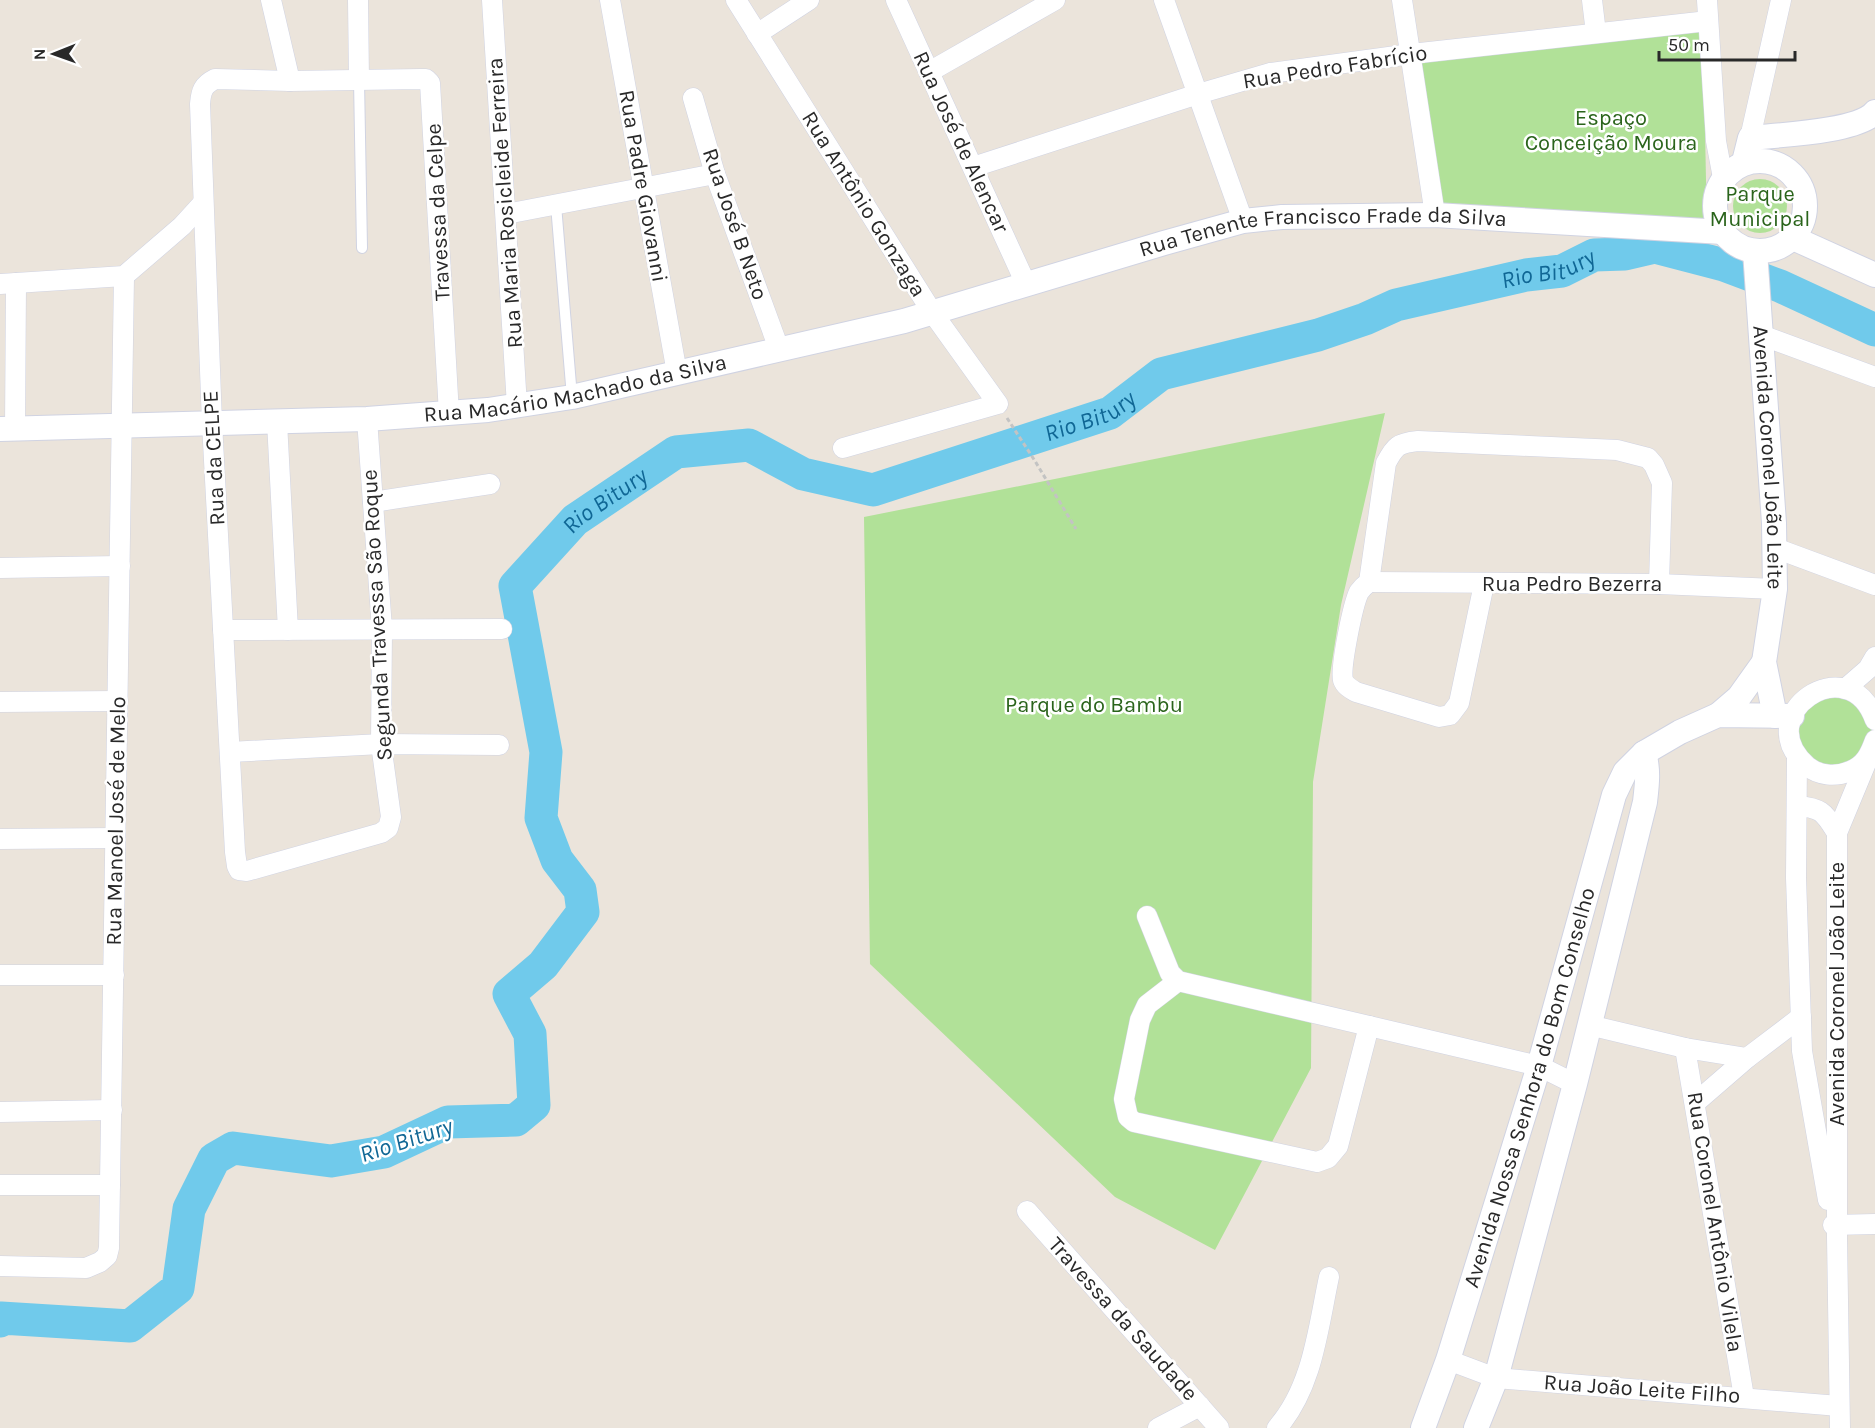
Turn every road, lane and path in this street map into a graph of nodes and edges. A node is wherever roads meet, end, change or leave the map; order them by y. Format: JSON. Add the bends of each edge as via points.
{"nodes":[{"id":1,"x":271,"y":0,"type":"edge"},
{"id":2,"x":358,"y":0,"type":"edge"},
{"id":3,"x":492,"y":0,"type":"edge"},
{"id":4,"x":610,"y":0,"type":"edge"},
{"id":5,"x":736,"y":0,"type":"edge"},
{"id":6,"x":809,"y":0,"type":"edge"},
{"id":7,"x":896,"y":0,"type":"edge"},
{"id":8,"x":1055,"y":0,"type":"edge"},
{"id":9,"x":1164,"y":0,"type":"edge"},
{"id":10,"x":1402,"y":0,"type":"edge"},
{"id":11,"x":1592,"y":0,"type":"edge"},
{"id":12,"x":1707,"y":0,"type":"edge"},
{"id":13,"x":1780,"y":0,"type":"edge"},
{"id":14,"x":1708,"y":21,"type":"junction"},
{"id":15,"x":1596,"y":33,"type":"junction"},
{"id":16,"x":757,"y":34,"type":"junction"},
{"id":17,"x":1411,"y":54,"type":"junction"},
{"id":18,"x":929,"y":72,"type":"junction"},
{"id":19,"x":290,"y":81,"type":"junction"},
{"id":20,"x":358,"y":81,"type":"junction"},
{"id":21,"x":1198,"y":94,"type":"junction"},
{"id":22,"x":693,"y":98,"type":"dead end"},
{"id":23,"x":1869,"y":122,"type":"edge"},
{"id":24,"x":1750,"y":138,"type":"junction"},
{"id":25,"x":1744,"y":162,"type":"junction"},
{"id":26,"x":973,"y":167,"type":"junction"},
{"id":27,"x":715,"y":174,"type":"junction"},
{"id":28,"x":1723,"y":178,"type":"junction"},
{"id":29,"x":644,"y":188,"type":"junction"},
{"id":30,"x":203,"y":203,"type":"junction"},
{"id":31,"x":556,"y":205,"type":"junction"},
{"id":32,"x":506,"y":214,"type":"junction"},
{"id":33,"x":1436,"y":215,"type":"junction"},
{"id":34,"x":1243,"y":221,"type":"junction"},
{"id":35,"x":1723,"y":232,"type":"junction"},
{"id":36,"x":1792,"y":238,"type":"junction"},
{"id":37,"x":362,"y":248,"type":"dead end"},
{"id":38,"x":1756,"y":258,"type":"junction"},
{"id":39,"x":1875,"y":275,"type":"edge"},
{"id":40,"x":124,"y":276,"type":"junction"},
{"id":41,"x":8,"y":283,"type":"edge"},
{"id":42,"x":1026,"y":284,"type":"junction"},
{"id":43,"x":932,"y":312,"type":"junction"},
{"id":44,"x":1760,"y":327,"type":"junction"},
{"id":45,"x":779,"y":349,"type":"junction"},
{"id":46,"x":677,"y":373,"type":"junction"},
{"id":47,"x":1875,"y":377,"type":"edge"},
{"id":48,"x":572,"y":397,"type":"junction"},
{"id":49,"x":517,"y":406,"type":"junction"},
{"id":50,"x":1002,"y":409,"type":"junction"},
{"id":51,"x":449,"y":414,"type":"junction"},
{"id":52,"x":367,"y":419,"type":"junction"},
{"id":53,"x":277,"y":422,"type":"junction"},
{"id":54,"x":212,"y":423,"type":"junction"},
{"id":55,"x":122,"y":426,"type":"junction"},
{"id":56,"x":7,"y":429,"type":"edge"},
{"id":57,"x":843,"y":448,"type":"dead end"},
{"id":58,"x":490,"y":484,"type":"dead end"},
{"id":59,"x":373,"y":502,"type":"junction"},
{"id":60,"x":1076,"y":529,"type":"dead end"},
{"id":61,"x":1774,"y":548,"type":"junction"},
{"id":62,"x":120,"y":566,"type":"junction"},
{"id":63,"x":0,"y":568,"type":"edge"},
{"id":64,"x":1369,"y":582,"type":"junction"},
{"id":65,"x":1484,"y":584,"type":"junction"},
{"id":66,"x":1659,"y":584,"type":"junction"},
{"id":67,"x":1875,"y":585,"type":"edge"},
{"id":68,"x":1775,"y":589,"type":"junction"},
{"id":69,"x":382,"y":629,"type":"junction"},
{"id":70,"x":502,"y":629,"type":"dead end"},
{"id":71,"x":223,"y":630,"type":"junction"},
{"id":72,"x":288,"y":630,"type":"junction"},
{"id":73,"x":1875,"y":657,"type":"edge"},
{"id":74,"x":1764,"y":662,"type":"junction"},
{"id":75,"x":1845,"y":689,"type":"junction"},
{"id":76,"x":118,"y":701,"type":"junction"},
{"id":77,"x":0,"y":702,"type":"edge"},
{"id":78,"x":1718,"y":715,"type":"junction"},
{"id":79,"x":1784,"y":716,"type":"junction"},
{"id":80,"x":1875,"y":720,"type":"edge"},
{"id":81,"x":381,"y":744,"type":"junction"},
{"id":82,"x":499,"y":744,"type":"dead end"},
{"id":83,"x":1872,"y":748,"type":"edge"},
{"id":84,"x":230,"y":752,"type":"junction"},
{"id":85,"x":1644,"y":753,"type":"junction"},
{"id":86,"x":1797,"y":757,"type":"junction"},
{"id":87,"x":1797,"y":806,"type":"junction"},
{"id":88,"x":1837,"y":833,"type":"junction"},
{"id":89,"x":0,"y":838,"type":"edge"},
{"id":90,"x":116,"y":838,"type":"junction"},
{"id":91,"x":235,"y":852,"type":"joint"},
{"id":92,"x":1147,"y":916,"type":"dead end"},
{"id":93,"x":0,"y":975,"type":"edge"},
{"id":94,"x":114,"y":975,"type":"junction"},
{"id":95,"x":1178,"y":981,"type":"junction"},
{"id":96,"x":1801,"y":1017,"type":"junction"},
{"id":97,"x":1589,"y":1025,"type":"junction"},
{"id":98,"x":1369,"y":1026,"type":"junction"},
{"id":99,"x":1686,"y":1048,"type":"junction"},
{"id":100,"x":1747,"y":1058,"type":"junction"},
{"id":101,"x":1539,"y":1066,"type":"junction"},
{"id":102,"x":1575,"y":1084,"type":"junction"},
{"id":103,"x":1695,"y":1103,"type":"junction"},
{"id":104,"x":112,"y":1110,"type":"junction"},
{"id":105,"x":0,"y":1112,"type":"edge"},
{"id":106,"x":0,"y":1185,"type":"edge"},
{"id":107,"x":110,"y":1185,"type":"junction"},
{"id":108,"x":1027,"y":1211,"type":"dead end"},
{"id":109,"x":1875,"y":1224,"type":"edge"},
{"id":110,"x":1836,"y":1229,"type":"junction"},
{"id":111,"x":0,"y":1266,"type":"edge"},
{"id":112,"x":1329,"y":1277,"type":"dead end"},
{"id":113,"x":1448,"y":1360,"type":"junction"},
{"id":114,"x":1496,"y":1378,"type":"junction"},
{"id":115,"x":1744,"y":1397,"type":"junction"},
{"id":116,"x":1200,"y":1406,"type":"junction"},
{"id":117,"x":1839,"y":1406,"type":"junction"},
{"id":118,"x":1158,"y":1428,"type":"edge"},
{"id":119,"x":1219,"y":1428,"type":"edge"},
{"id":120,"x":1277,"y":1428,"type":"edge"},
{"id":121,"x":1423,"y":1428,"type":"edge"},
{"id":122,"x":1476,"y":1428,"type":"edge"},
{"id":123,"x":1840,"y":1428,"type":"edge"}],
"edges":[{"from":1,"to":19,"type":"street"},
{"from":2,"to":20,"type":"street"},
{"from":3,"to":32,"type":"street","name":"Rua Maria Rosicleide Ferreira"},
{"from":4,"to":29,"type":"street","name":"Rua Padre Giovanni"},
{"from":5,"to":16,"type":"street","name":"Rua Antônio Gonzaga"},
{"from":6,"to":16,"type":"street"},
{"from":7,"to":18,"type":"street","name":"Rua José de Alencar"},
{"from":8,"to":18,"type":"street"},
{"from":9,"to":21,"type":"street"},
{"from":10,"to":17,"type":"street"},
{"from":11,"to":15,"type":"street"},
{"from":12,"to":14,"type":"street"},
{"from":13,"to":24,"type":"street"},
{"from":14,"to":15,"type":"street","name":"Rua Pedro Fabrício"},
{"from":14,"to":28,"type":"street","via":[[1716,141]]},
{"from":15,"to":17,"type":"street","name":"Rua Pedro Fabrício"},
{"from":16,"to":43,"type":"street","name":"Rua Antônio Gonzaga"},
{"from":17,"to":21,"type":"street","name":"Rua Pedro Fabrício","via":[[1270,73]]},
{"from":17,"to":33,"type":"street"},
{"from":18,"to":26,"type":"street","name":"Rua José de Alencar"},
{"from":19,"to":20,"type":"street"},
{"from":19,"to":30,"type":"street","name":"Rua da CELPE","via":[[223,79],[202,89]]},
{"from":20,"to":37,"type":"lane"},
{"from":20,"to":51,"type":"street","name":"Travessa da Celpe","via":[[421,78],[430,83]]},
{"from":21,"to":26,"type":"street","name":"Rua Pedro Fabrício"},
{"from":21,"to":34,"type":"street"},
{"from":22,"to":27,"type":"street","name":"Rua José B Neto"},
{"from":23,"to":24,"type":"street"},
{"from":24,"to":25,"type":"street"},
{"from":25,"to":28,"type":"street"},
{"from":25,"to":36,"type":"street","via":[[1774,162],[1788,169],[1798,181],[1806,210]]},
{"from":26,"to":42,"type":"street","name":"Rua José de Alencar"},
{"from":27,"to":29,"type":"street"},
{"from":27,"to":45,"type":"street","name":"Rua José B Neto"},
{"from":28,"to":35,"type":"street","via":[[1714,205]]},
{"from":29,"to":31,"type":"street"},
{"from":29,"to":46,"type":"street","name":"Rua Padre Giovanni"},
{"from":30,"to":40,"type":"street"},
{"from":30,"to":54,"type":"street","name":"Rua da CELPE"},
{"from":31,"to":32,"type":"street"},
{"from":31,"to":48,"type":"lane"},
{"from":32,"to":49,"type":"street","name":"Rua Maria Rosicleide Ferreira"},
{"from":33,"to":34,"type":"street","name":"Rua Tenente Francisco Frade da Silva"},
{"from":33,"to":35,"type":"street","name":"Rua Tenente Francisco Frade da Silva"},
{"from":34,"to":42,"type":"street","name":"Rua Tenente Francisco Frade da Silva"},
{"from":35,"to":38,"type":"street"},
{"from":36,"to":38,"type":"street"},
{"from":36,"to":39,"type":"street"},
{"from":38,"to":44,"type":"street","name":"Avenida Coronel João Leite"},
{"from":40,"to":41,"type":"street"},
{"from":40,"to":55,"type":"street","name":"Rua Manoel José de Melo"},
{"from":41,"to":56,"type":"street"},
{"from":42,"to":43,"type":"street","name":"Rua Tenente Francisco Frade da Silva"},
{"from":43,"to":45,"type":"street","name":"Rua Macário Machado da Silva"},
{"from":43,"to":50,"type":"street","name":"Rua Antônio Gonzaga"},
{"from":44,"to":47,"type":"street"},
{"from":44,"to":61,"type":"street","name":"Avenida Coronel João Leite"},
{"from":45,"to":46,"type":"street","name":"Rua Macário Machado da Silva"},
{"from":46,"to":48,"type":"street","name":"Rua Macário Machado da Silva"},
{"from":48,"to":49,"type":"street","name":"Rua Macário Machado da Silva"},
{"from":49,"to":51,"type":"street","name":"Rua Macário Machado da Silva"},
{"from":50,"to":57,"type":"street"},
{"from":50,"to":60,"type":"path"},
{"from":51,"to":52,"type":"street","name":"Rua Macário Machado da Silva"},
{"from":52,"to":53,"type":"street","name":"Rua Macário Machado da Silva"},
{"from":52,"to":59,"type":"street","name":"Segunda Travessa São Roque"},
{"from":53,"to":54,"type":"street","name":"Rua Macário Machado da Silva"},
{"from":53,"to":72,"type":"street"},
{"from":54,"to":55,"type":"street","name":"Rua Macário Machado da Silva"},
{"from":54,"to":71,"type":"street","name":"Rua da CELPE"},
{"from":55,"to":56,"type":"street","name":"Rua Macário Machado da Silva"},
{"from":55,"to":62,"type":"street","name":"Rua Manoel José de Melo"},
{"from":58,"to":59,"type":"street"},
{"from":59,"to":69,"type":"street","name":"Segunda Travessa São Roque"},
{"from":61,"to":67,"type":"street"},
{"from":61,"to":68,"type":"street","name":"Avenida Coronel João Leite"},
{"from":62,"to":63,"type":"street"},
{"from":62,"to":76,"type":"street","name":"Rua Manoel José de Melo"},
{"from":64,"to":65,"type":"street","name":"Rua Pedro Bezerra"},
{"from":64,"to":65,"type":"street","via":[[1355,602],[1343,664],[1345,684],[1356,692],[1439,717],[1450,715],[1459,703]]},
{"from":64,"to":66,"type":"street","via":[[1386,463],[1394,448],[1418,441],[1617,450],[1648,458],[1662,483]]},
{"from":65,"to":66,"type":"street","name":"Rua Pedro Bezerra"},
{"from":66,"to":68,"type":"street","name":"Rua Pedro Bezerra"},
{"from":68,"to":74,"type":"street","name":"Avenida Coronel João Leite"},
{"from":69,"to":70,"type":"street"},
{"from":69,"to":72,"type":"street"},
{"from":69,"to":81,"type":"street","name":"Segunda Travessa São Roque"},
{"from":71,"to":72,"type":"street"},
{"from":71,"to":84,"type":"street","name":"Rua da CELPE"},
{"from":73,"to":75,"type":"street","via":[[1868,669]]},
{"from":74,"to":78,"type":"street","name":"Avenida Coronel João Leite","via":[[1739,696]]},
{"from":74,"to":79,"type":"street","name":"Avenida Coronel João Leite"},
{"from":75,"to":79,"type":"street","via":[[1833,687],[1811,693]]},
{"from":75,"to":80,"type":"street","via":[[1865,702]]},
{"from":76,"to":77,"type":"street"},
{"from":76,"to":90,"type":"street","name":"Rua Manoel José de Melo"},
{"from":78,"to":79,"type":"street","name":"Avenida Nossa Senhora do Bom Conselho"},
{"from":78,"to":85,"type":"street","name":"Avenida Nossa Senhora do Bom Conselho"},
{"from":79,"to":86,"type":"street","name":"Avenida Coronel João Leite"},
{"from":81,"to":82,"type":"street"},
{"from":81,"to":84,"type":"street"},
{"from":81,"to":91,"type":"street","name":"Segunda Travessa São Roque","via":[[390,810],[388,828],[247,872],[239,870]]},
{"from":83,"to":86,"type":"street","via":[[1857,768],[1842,775],[1825,775]]},
{"from":83,"to":88,"type":"street","name":"Avenida Coronel João Leite"},
{"from":84,"to":91,"type":"street","name":"Rua da CELPE"},
{"from":85,"to":97,"type":"street","name":"Avenida Nossa Senhora do Bom Conselho","via":[[1648,778],[1644,802]]},
{"from":85,"to":101,"type":"street","name":"Avenida Nossa Senhora do Bom Conselho","via":[[1625,772],[1614,795]]},
{"from":86,"to":87,"type":"street","name":"Avenida Coronel João Leite"},
{"from":87,"to":88,"type":"street","via":[[1813,807],[1824,814]]},
{"from":87,"to":96,"type":"street","name":"Avenida Coronel João Leite"},
{"from":88,"to":110,"type":"street","name":"Avenida Coronel João Leite"},
{"from":89,"to":90,"type":"street"},
{"from":90,"to":94,"type":"street","name":"Rua Manoel José de Melo"},
{"from":92,"to":95,"type":"street","via":[[1170,973]]},
{"from":93,"to":94,"type":"street"},
{"from":94,"to":104,"type":"street","name":"Rua Manoel José de Melo"},
{"from":95,"to":98,"type":"street"},
{"from":95,"to":98,"type":"street","via":[[1147,1005],[1140,1020],[1124,1099],[1128,1117],[1134,1122],[1317,1162],[1328,1158],[1338,1146]]},
{"from":96,"to":100,"type":"street"},
{"from":96,"to":110,"type":"street","name":"Avenida Coronel João Leite","via":[[1802,1051]]},
{"from":97,"to":99,"type":"street"},
{"from":97,"to":102,"type":"street","name":"Avenida Nossa Senhora do Bom Conselho"},
{"from":98,"to":101,"type":"street"},
{"from":99,"to":100,"type":"street"},
{"from":99,"to":103,"type":"street","name":"Rua Coronel Antônio Vilela"},
{"from":100,"to":103,"type":"street"},
{"from":101,"to":102,"type":"street"},
{"from":101,"to":113,"type":"street","name":"Avenida Nossa Senhora do Bom Conselho"},
{"from":102,"to":114,"type":"street","name":"Avenida Nossa Senhora do Bom Conselho"},
{"from":103,"to":115,"type":"street","name":"Rua Coronel Antônio Vilela"},
{"from":104,"to":105,"type":"street"},
{"from":104,"to":107,"type":"street","name":"Rua Manoel José de Melo"},
{"from":106,"to":107,"type":"street"},
{"from":107,"to":111,"type":"street","name":"Rua Manoel José de Melo","via":[[107,1256],[100,1262],[86,1268]]},
{"from":108,"to":116,"type":"street","name":"Travessa da Saudade"},
{"from":109,"to":110,"type":"street"},
{"from":110,"to":117,"type":"street","name":"Avenida Coronel João Leite"},
{"from":112,"to":120,"type":"street","via":[[1308,1372],[1290,1413]]},
{"from":113,"to":114,"type":"street","name":"Rua João Leite Filho"},
{"from":113,"to":121,"type":"street","name":"Avenida Nossa Senhora do Bom Conselho"},
{"from":114,"to":115,"type":"street","name":"Rua João Leite Filho"},
{"from":114,"to":122,"type":"street","name":"Avenida Nossa Senhora do Bom Conselho"},
{"from":115,"to":117,"type":"street","name":"Rua João Leite Filho"},
{"from":116,"to":118,"type":"street"},
{"from":116,"to":119,"type":"street","name":"Travessa da Saudade"},
{"from":117,"to":123,"type":"street","name":"Avenida Coronel João Leite"}]}
